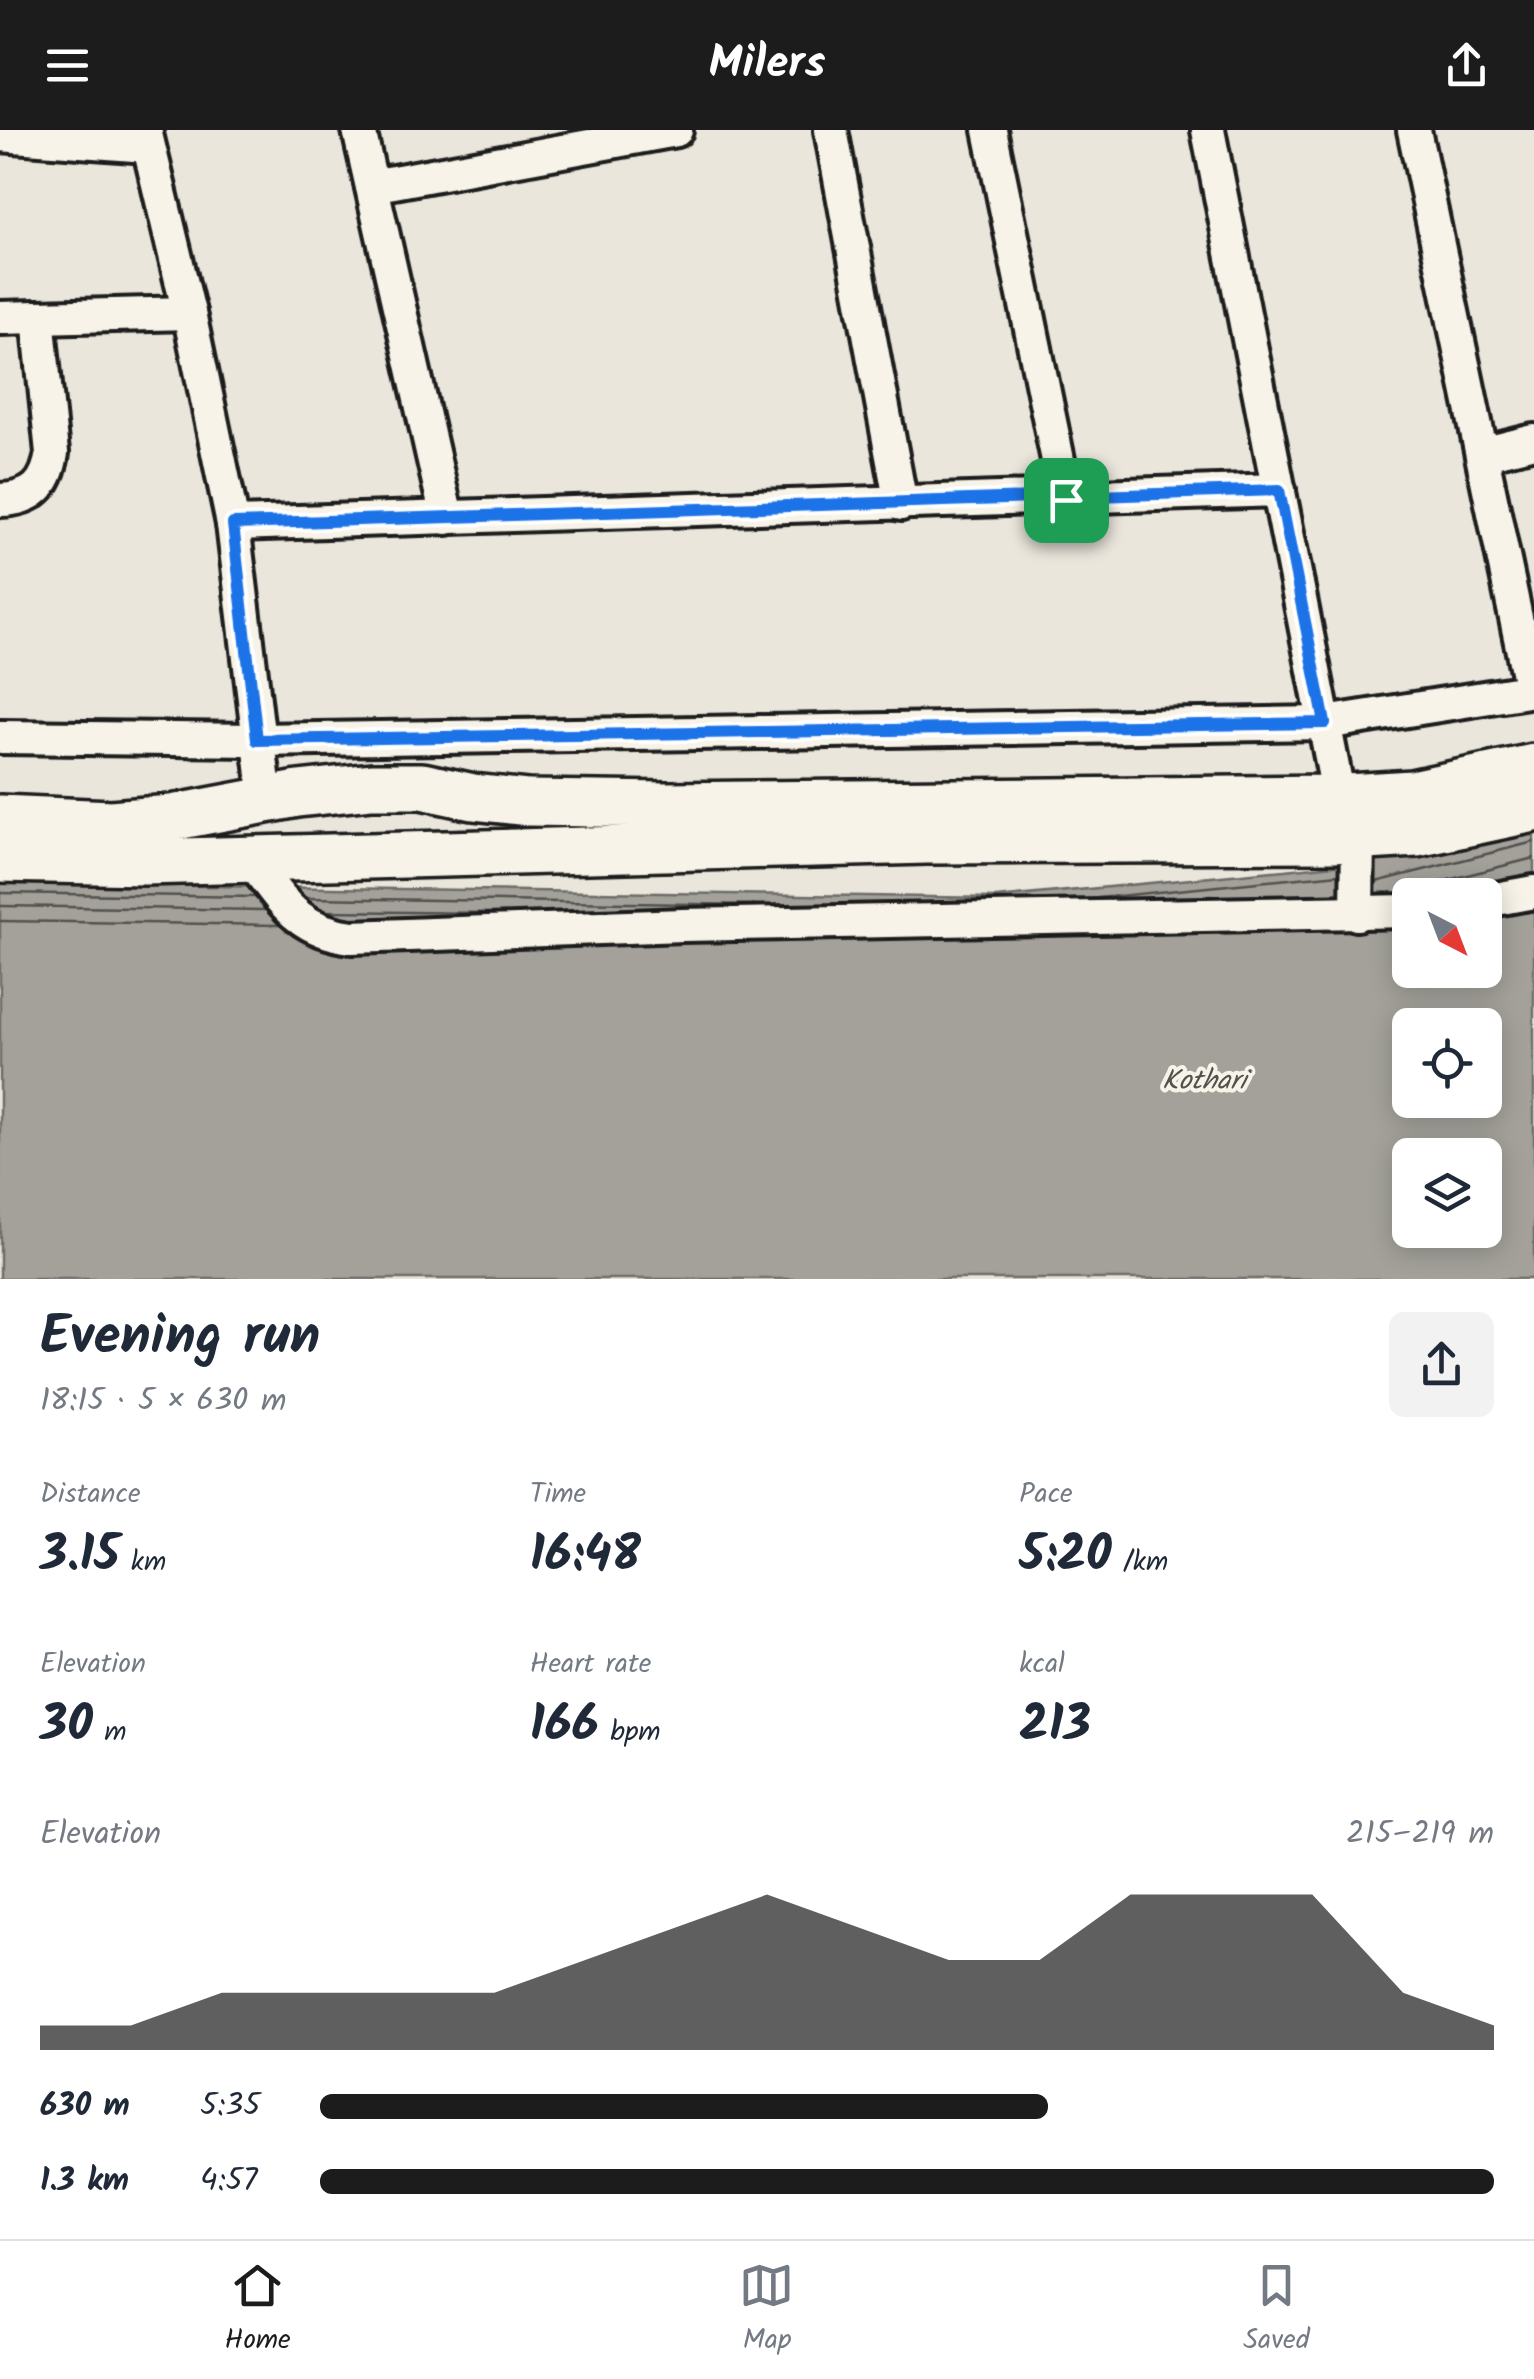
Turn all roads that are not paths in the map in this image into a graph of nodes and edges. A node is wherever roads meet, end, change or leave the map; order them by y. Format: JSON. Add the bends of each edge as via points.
{"nodes":[{"id":1,"x":359,"y":130,"type":"edge"},
{"id":2,"x":676,"y":130,"type":"edge"},
{"id":3,"x":831,"y":130,"type":"edge"},
{"id":4,"x":990,"y":130,"type":"edge"},
{"id":5,"x":1208,"y":130,"type":"edge"},
{"id":6,"x":1414,"y":130,"type":"edge"},
{"id":7,"x":0,"y":135,"type":"edge"},
{"id":8,"x":146,"y":138,"type":"edge"},
{"id":9,"x":372,"y":186,"type":"junction"},
{"id":10,"x":189,"y":313,"type":"junction"},
{"id":11,"x":38,"y":317,"type":"junction"},
{"id":12,"x":0,"y":318,"type":"edge"},
{"id":13,"x":1534,"y":440,"type":"edge"},
{"id":14,"x":1482,"y":454,"type":"junction"},
{"id":15,"x":1279,"y":490,"type":"junction"},
{"id":16,"x":0,"y":500,"type":"edge"},
{"id":17,"x":1066,"y":500,"type":"junction"},
{"id":18,"x":900,"y":504,"type":"junction"},
{"id":19,"x":448,"y":518,"type":"junction"},
{"id":20,"x":233,"y":524,"type":"junction"},
{"id":21,"x":1533,"y":690,"type":"edge"},
{"id":22,"x":1325,"y":723,"type":"junction"},
{"id":23,"x":0,"y":737,"type":"edge"},
{"id":24,"x":257,"y":740,"type":"junction"},
{"id":25,"x":1534,"y":767,"type":"edge"},
{"id":26,"x":266,"y":800,"type":"junction"},
{"id":27,"x":1534,"y":809,"type":"edge"},
{"id":28,"x":0,"y":818,"type":"edge"},
{"id":29,"x":1349,"y":818,"type":"junction"},
{"id":30,"x":0,"y":859,"type":"edge"},
{"id":31,"x":250,"y":859,"type":"junction"},
{"id":32,"x":1534,"y":892,"type":"edge"},
{"id":33,"x":1502,"y":898,"type":"edge"},
{"id":34,"x":1392,"y":913,"type":"edge"},
{"id":35,"x":1358,"y":914,"type":"junction"}],
"edges":[{"from":1,"to":9,"type":"street"},
{"from":2,"to":9,"type":"street"},
{"from":3,"to":18,"type":"street"},
{"from":4,"to":17,"type":"street"},
{"from":5,"to":15,"type":"street"},
{"from":6,"to":14,"type":"street"},
{"from":7,"to":8,"type":"street"},
{"from":8,"to":10,"type":"street"},
{"from":9,"to":19,"type":"street"},
{"from":10,"to":11,"type":"street"},
{"from":10,"to":20,"type":"street"},
{"from":11,"to":12,"type":"street"},
{"from":11,"to":16,"type":"street","via":[[49,471],[39,489]]},
{"from":13,"to":14,"type":"street"},
{"from":14,"to":21,"type":"street"},
{"from":15,"to":17,"type":"street"},
{"from":15,"to":22,"type":"street"},
{"from":17,"to":18,"type":"street"},
{"from":18,"to":19,"type":"street"},
{"from":19,"to":20,"type":"street"},
{"from":20,"to":24,"type":"street"},
{"from":21,"to":22,"type":"street"},
{"from":22,"to":24,"type":"street"},
{"from":22,"to":29,"type":"street"},
{"from":23,"to":24,"type":"street"},
{"from":24,"to":26,"type":"street"},
{"from":25,"to":29,"type":"main road","via":[[1412,793]]},
{"from":26,"to":28,"type":"main road","via":[[111,823]]},
{"from":26,"to":29,"type":"main road","via":[[422,786],[528,803]]},
{"from":27,"to":29,"type":"main road","via":[[1417,834]]},
{"from":29,"to":31,"type":"main road","via":[[927,841]]},
{"from":29,"to":35,"type":"street"},
{"from":30,"to":31,"type":"main road"},
{"from":31,"to":35,"type":"street","via":[[310,928],[352,938],[702,924]]},
{"from":32,"to":33,"type":"street"},
{"from":34,"to":35,"type":"street"}]}
